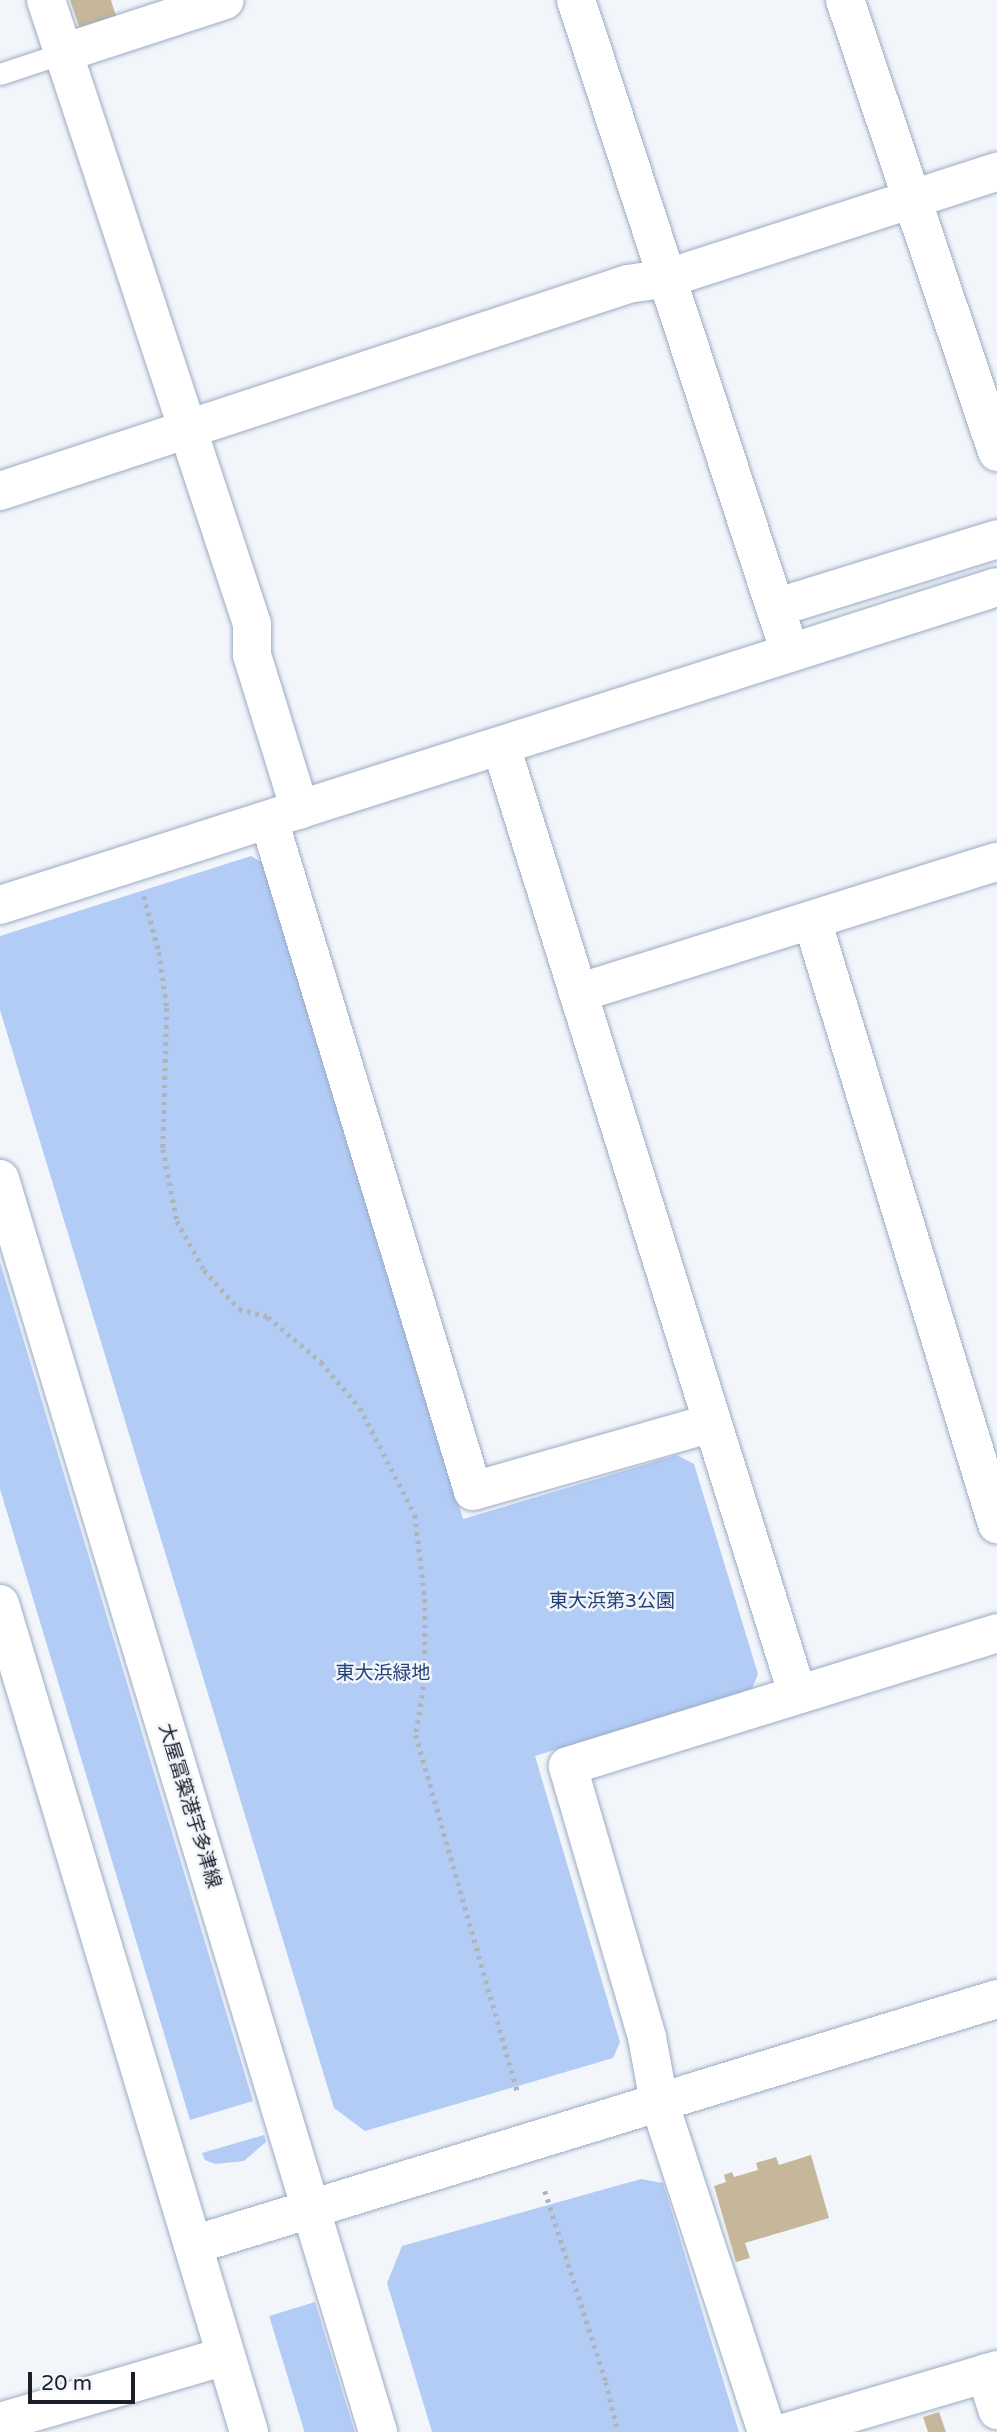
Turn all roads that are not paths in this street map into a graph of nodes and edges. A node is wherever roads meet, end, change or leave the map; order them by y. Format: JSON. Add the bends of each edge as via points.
{"nodes":[{"id":1,"x":46,"y":0,"type":"edge"},
{"id":2,"x":225,"y":0,"type":"edge"},
{"id":3,"x":576,"y":0,"type":"edge"},
{"id":4,"x":845,"y":0,"type":"edge"},
{"id":5,"x":63,"y":53,"type":"junction"},
{"id":6,"x":0,"y":74,"type":"edge"},
{"id":7,"x":997,"y":172,"type":"edge"},
{"id":8,"x":914,"y":200,"type":"junction"},
{"id":9,"x":668,"y":278,"type":"junction"},
{"id":10,"x":191,"y":431,"type":"junction"},
{"id":11,"x":997,"y":452,"type":"edge"},
{"id":12,"x":0,"y":491,"type":"edge"},
{"id":13,"x":997,"y":539,"type":"edge"},
{"id":14,"x":997,"y":587,"type":"edge"},
{"id":15,"x":778,"y":607,"type":"junction"},
{"id":16,"x":790,"y":653,"type":"junction"},
{"id":17,"x":501,"y":747,"type":"junction"},
{"id":18,"x":285,"y":815,"type":"junction"},
{"id":19,"x":997,"y":862,"type":"edge"},
{"id":20,"x":0,"y":905,"type":"edge"},
{"id":21,"x":812,"y":920,"type":"junction"},
{"id":22,"x":578,"y":993,"type":"junction"},
{"id":23,"x":0,"y":1179,"type":"edge"},
{"id":24,"x":712,"y":1423,"type":"junction"},
{"id":25,"x":997,"y":1524,"type":"edge"},
{"id":26,"x":0,"y":1604,"type":"edge"},
{"id":27,"x":997,"y":1633,"type":"edge"},
{"id":28,"x":797,"y":1693,"type":"junction"},
{"id":29,"x":997,"y":1999,"type":"edge"},
{"id":30,"x":659,"y":2102,"type":"junction"},
{"id":31,"x":311,"y":2208,"type":"junction"},
{"id":32,"x":193,"y":2245,"type":"junction"},
{"id":33,"x":226,"y":2356,"type":"junction"},
{"id":34,"x":991,"y":2371,"type":"edge"},
{"id":35,"x":997,"y":2410,"type":"edge"},
{"id":36,"x":0,"y":2422,"type":"edge"},
{"id":37,"x":249,"y":2432,"type":"edge"},
{"id":38,"x":378,"y":2432,"type":"edge"},
{"id":39,"x":767,"y":2432,"type":"edge"},
{"id":40,"x":787,"y":2432,"type":"edge"}],
"edges":[{"from":1,"to":5,"type":"street"},
{"from":2,"to":5,"type":"street"},
{"from":3,"to":9,"type":"street"},
{"from":4,"to":8,"type":"street"},
{"from":5,"to":6,"type":"lane"},
{"from":5,"to":10,"type":"street"},
{"from":7,"to":8,"type":"street"},
{"from":8,"to":9,"type":"street"},
{"from":8,"to":11,"type":"street"},
{"from":9,"to":10,"type":"street","via":[[628,284]]},
{"from":9,"to":15,"type":"street"},
{"from":10,"to":12,"type":"street"},
{"from":10,"to":18,"type":"street","via":[[252,624],[252,655]]},
{"from":13,"to":15,"type":"street"},
{"from":14,"to":16,"type":"street"},
{"from":15,"to":16,"type":"street"},
{"from":16,"to":17,"type":"street"},
{"from":17,"to":18,"type":"street"},
{"from":17,"to":22,"type":"street"},
{"from":18,"to":20,"type":"street"},
{"from":18,"to":24,"type":"street","via":[[473,1491]]},
{"from":19,"to":21,"type":"street"},
{"from":21,"to":22,"type":"street"},
{"from":21,"to":25,"type":"street"},
{"from":22,"to":24,"type":"street"},
{"from":23,"to":31,"type":"street","name":"大屋冨築港宇多津線"},
{"from":24,"to":28,"type":"street"},
{"from":26,"to":32,"type":"street"},
{"from":27,"to":28,"type":"street"},
{"from":28,"to":30,"type":"street","via":[[568,1766],[647,2037]]},
{"from":29,"to":30,"type":"street"},
{"from":30,"to":31,"type":"street"},
{"from":30,"to":39,"type":"street"},
{"from":31,"to":32,"type":"street"},
{"from":31,"to":38,"type":"street","name":"大屋冨築港宇多津線"},
{"from":32,"to":33,"type":"street"},
{"from":33,"to":36,"type":"street"},
{"from":33,"to":37,"type":"street"},
{"from":34,"to":35,"type":"street"},
{"from":34,"to":40,"type":"street"}]}
